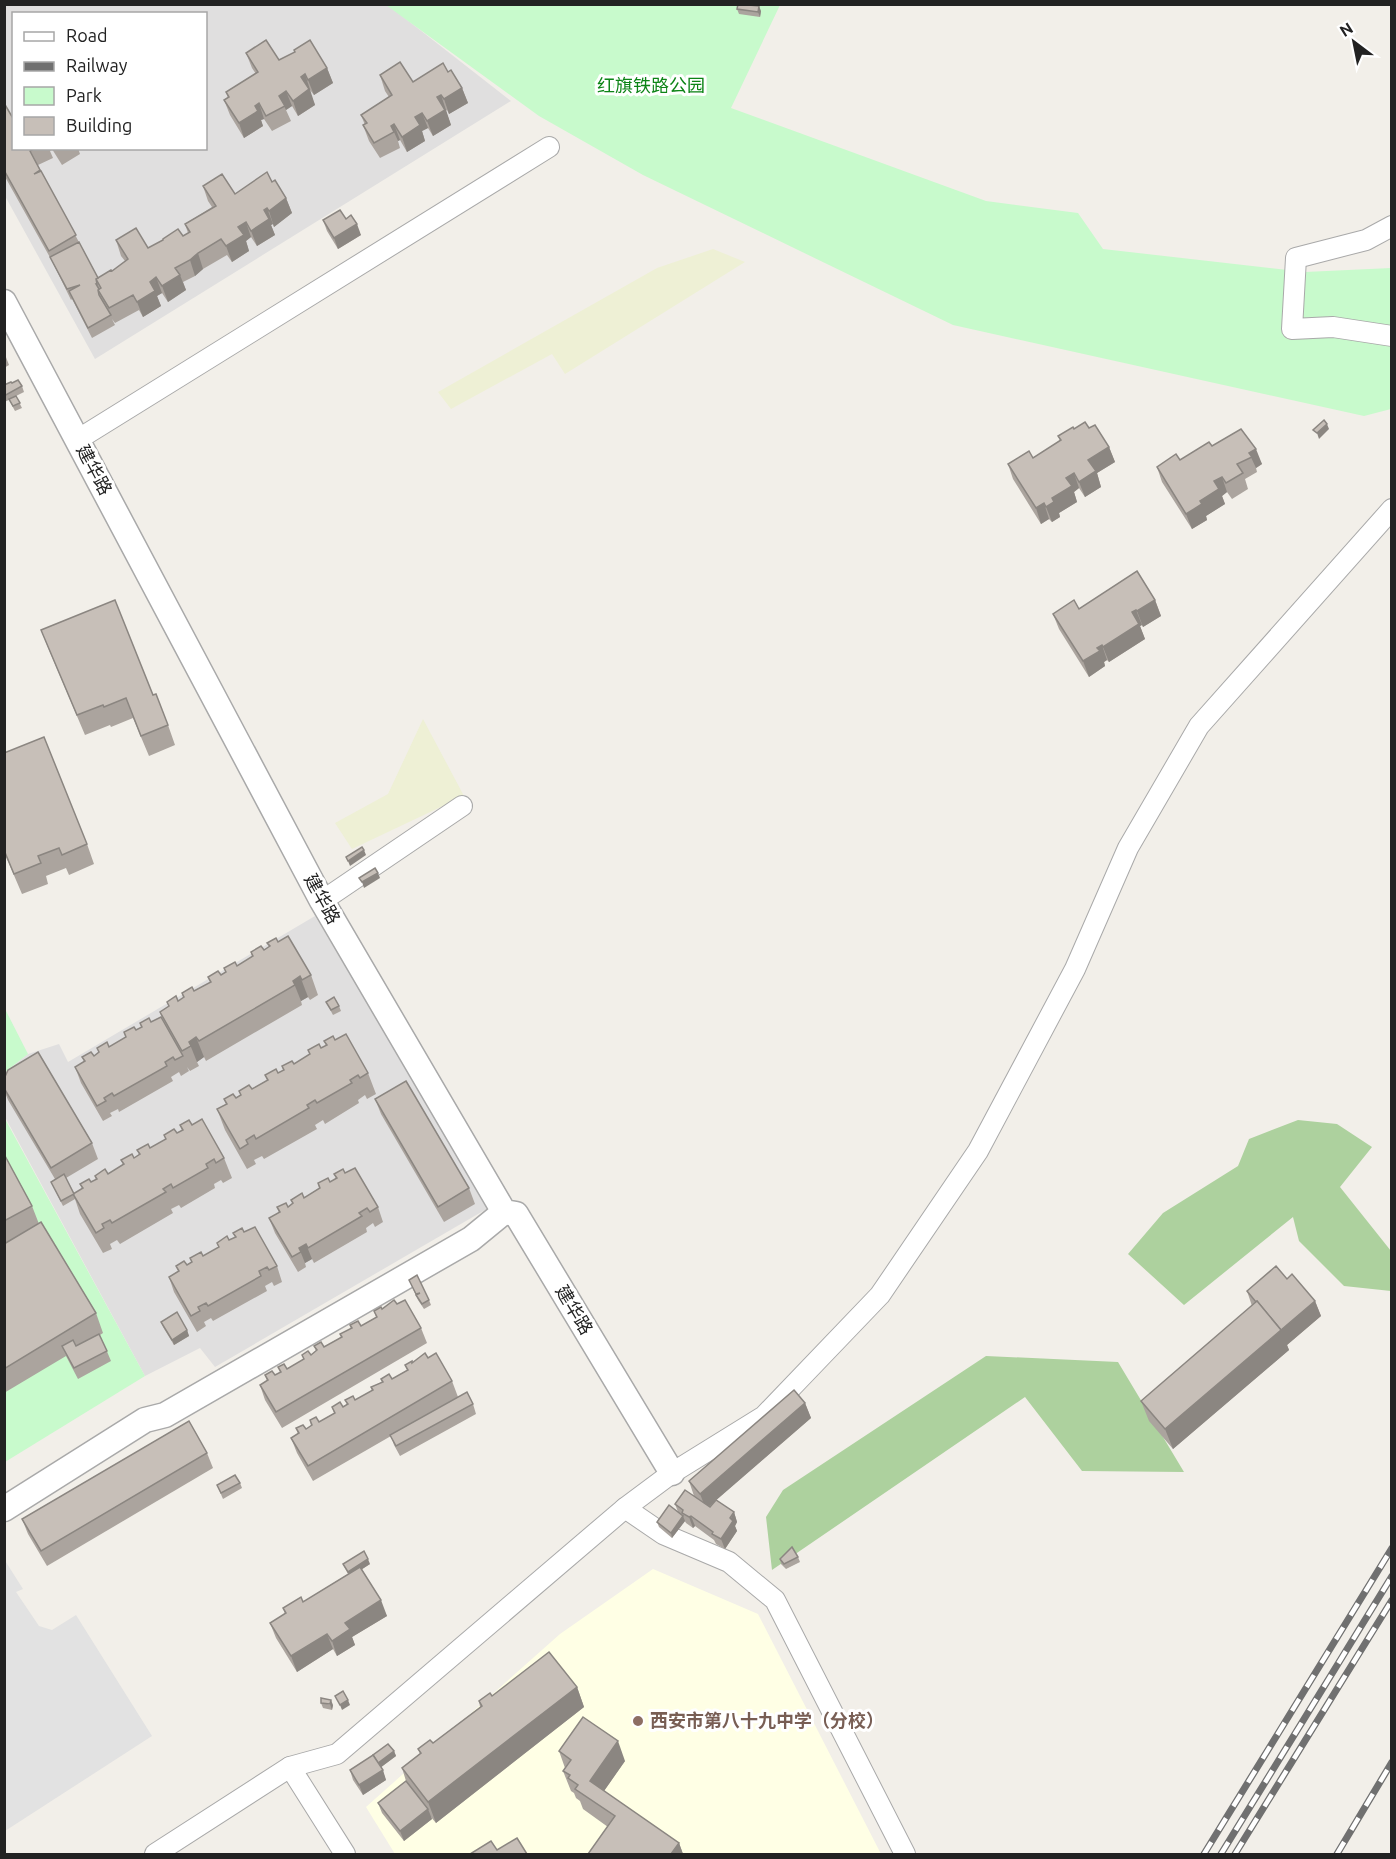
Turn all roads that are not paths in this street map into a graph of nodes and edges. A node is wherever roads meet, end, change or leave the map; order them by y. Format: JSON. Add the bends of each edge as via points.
{"nodes":[{"id":1,"x":549,"y":147,"type":"dead end"},
{"id":2,"x":1392,"y":226,"type":"edge"},
{"id":3,"x":4,"y":302,"type":"edge"},
{"id":4,"x":1392,"y":336,"type":"edge"},
{"id":5,"x":77,"y":440,"type":"junction"},
{"id":6,"x":1392,"y":509,"type":"edge"},
{"id":7,"x":462,"y":806,"type":"dead end"},
{"id":8,"x":322,"y":901,"type":"junction"},
{"id":9,"x":504,"y":1212,"type":"junction"},
{"id":10,"x":672,"y":1473,"type":"junction"},
{"id":11,"x":625,"y":1508,"type":"junction"},
{"id":12,"x":4,"y":1509,"type":"edge"},
{"id":13,"x":290,"y":1767,"type":"junction"},
{"id":14,"x":155,"y":1854,"type":"edge"},
{"id":15,"x":345,"y":1854,"type":"edge"},
{"id":16,"x":905,"y":1854,"type":"edge"}],
"edges":[{"from":1,"to":5,"type":"street"},
{"from":2,"to":4,"type":"street","via":[[1366,240],[1296,258],[1292,329],[1333,327]]},
{"from":3,"to":5,"type":"street","name":"建华路"},
{"from":5,"to":8,"type":"street","name":"建华路"},
{"from":6,"to":10,"type":"street","via":[[1199,726],[1128,848],[1075,969],[978,1151],[879,1295],[764,1416]]},
{"from":7,"to":8,"type":"street"},
{"from":8,"to":9,"type":"street","name":"建华路"},
{"from":9,"to":10,"type":"street","name":"建华路","via":[[516,1214]]},
{"from":9,"to":12,"type":"street","via":[[471,1239],[165,1415],[145,1420]]},
{"from":10,"to":11,"type":"street"},
{"from":11,"to":13,"type":"street","via":[[337,1754]]},
{"from":11,"to":16,"type":"street","via":[[663,1534],[729,1562],[775,1600]]},
{"from":13,"to":14,"type":"street"},
{"from":13,"to":15,"type":"street"}]}
